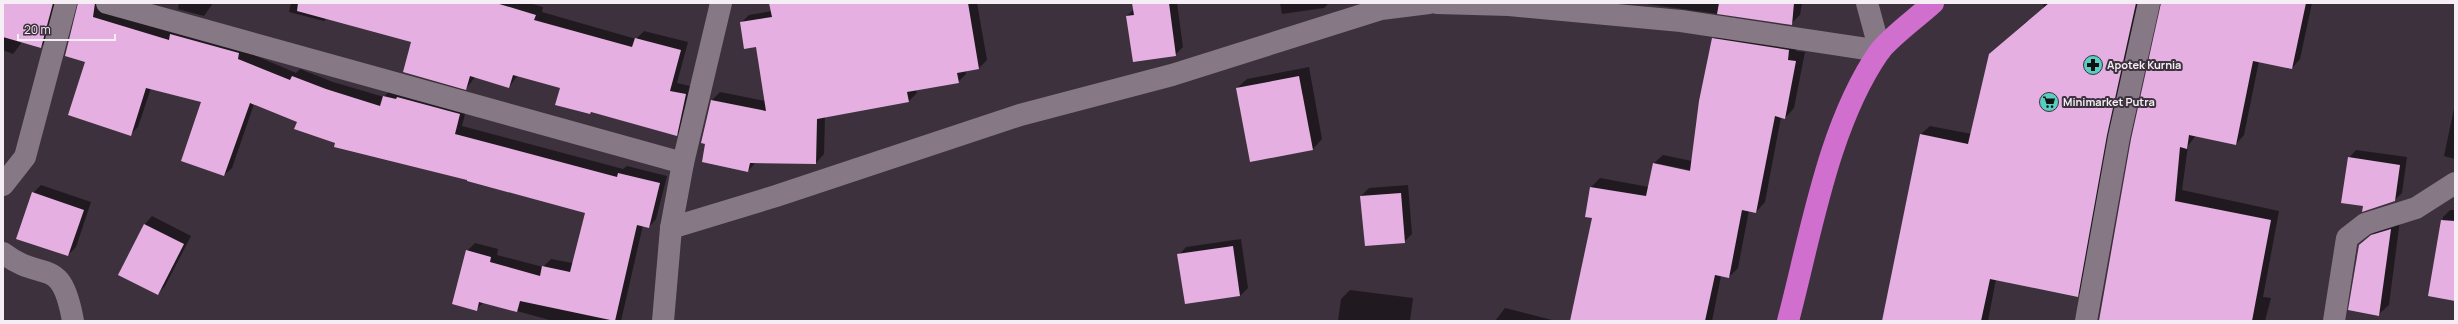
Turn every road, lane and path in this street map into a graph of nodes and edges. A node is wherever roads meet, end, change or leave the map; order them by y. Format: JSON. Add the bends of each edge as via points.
{"nodes":[{"id":1,"x":66,"y":3,"type":"edge"},
{"id":2,"x":107,"y":3,"type":"edge"},
{"id":3,"x":721,"y":3,"type":"edge"},
{"id":4,"x":1429,"y":3,"type":"edge"},
{"id":5,"x":1437,"y":3,"type":"edge"},
{"id":6,"x":1867,"y":3,"type":"edge"},
{"id":7,"x":1933,"y":3,"type":"edge"},
{"id":8,"x":2149,"y":3,"type":"edge"},
{"id":9,"x":1509,"y":4,"type":"edge"},
{"id":10,"x":1880,"y":51,"type":"junction"},
{"id":11,"x":683,"y":163,"type":"junction"},
{"id":12,"x":2455,"y":183,"type":"edge"},
{"id":13,"x":3,"y":185,"type":"edge"},
{"id":14,"x":671,"y":228,"type":"junction"},
{"id":15,"x":3,"y":253,"type":"edge"},
{"id":16,"x":73,"y":321,"type":"edge"},
{"id":17,"x":663,"y":321,"type":"edge"},
{"id":18,"x":1788,"y":321,"type":"edge"},
{"id":19,"x":2086,"y":321,"type":"edge"},
{"id":20,"x":2334,"y":321,"type":"edge"}],
"edges":[{"from":1,"to":13,"type":"street","via":[[25,157]]},
{"from":2,"to":11,"type":"street"},
{"from":3,"to":11,"type":"street"},
{"from":4,"to":14,"type":"street","via":[[1381,9],[1172,75],[1020,115]]},
{"from":5,"to":9,"type":"street"},
{"from":6,"to":10,"type":"street"},
{"from":7,"to":10,"type":"highway"},
{"from":8,"to":19,"type":"street","via":[[2119,137]]},
{"from":9,"to":10,"type":"street","via":[[1681,22]]},
{"from":10,"to":18,"type":"highway","via":[[1847,109],[1825,180]]},
{"from":11,"to":14,"type":"street"},
{"from":12,"to":20,"type":"street","via":[[2416,208],[2365,224],[2347,238]]},
{"from":14,"to":17,"type":"street"},
{"from":15,"to":16,"type":"street","via":[[20,263],[57,276],[68,295]]}]}
